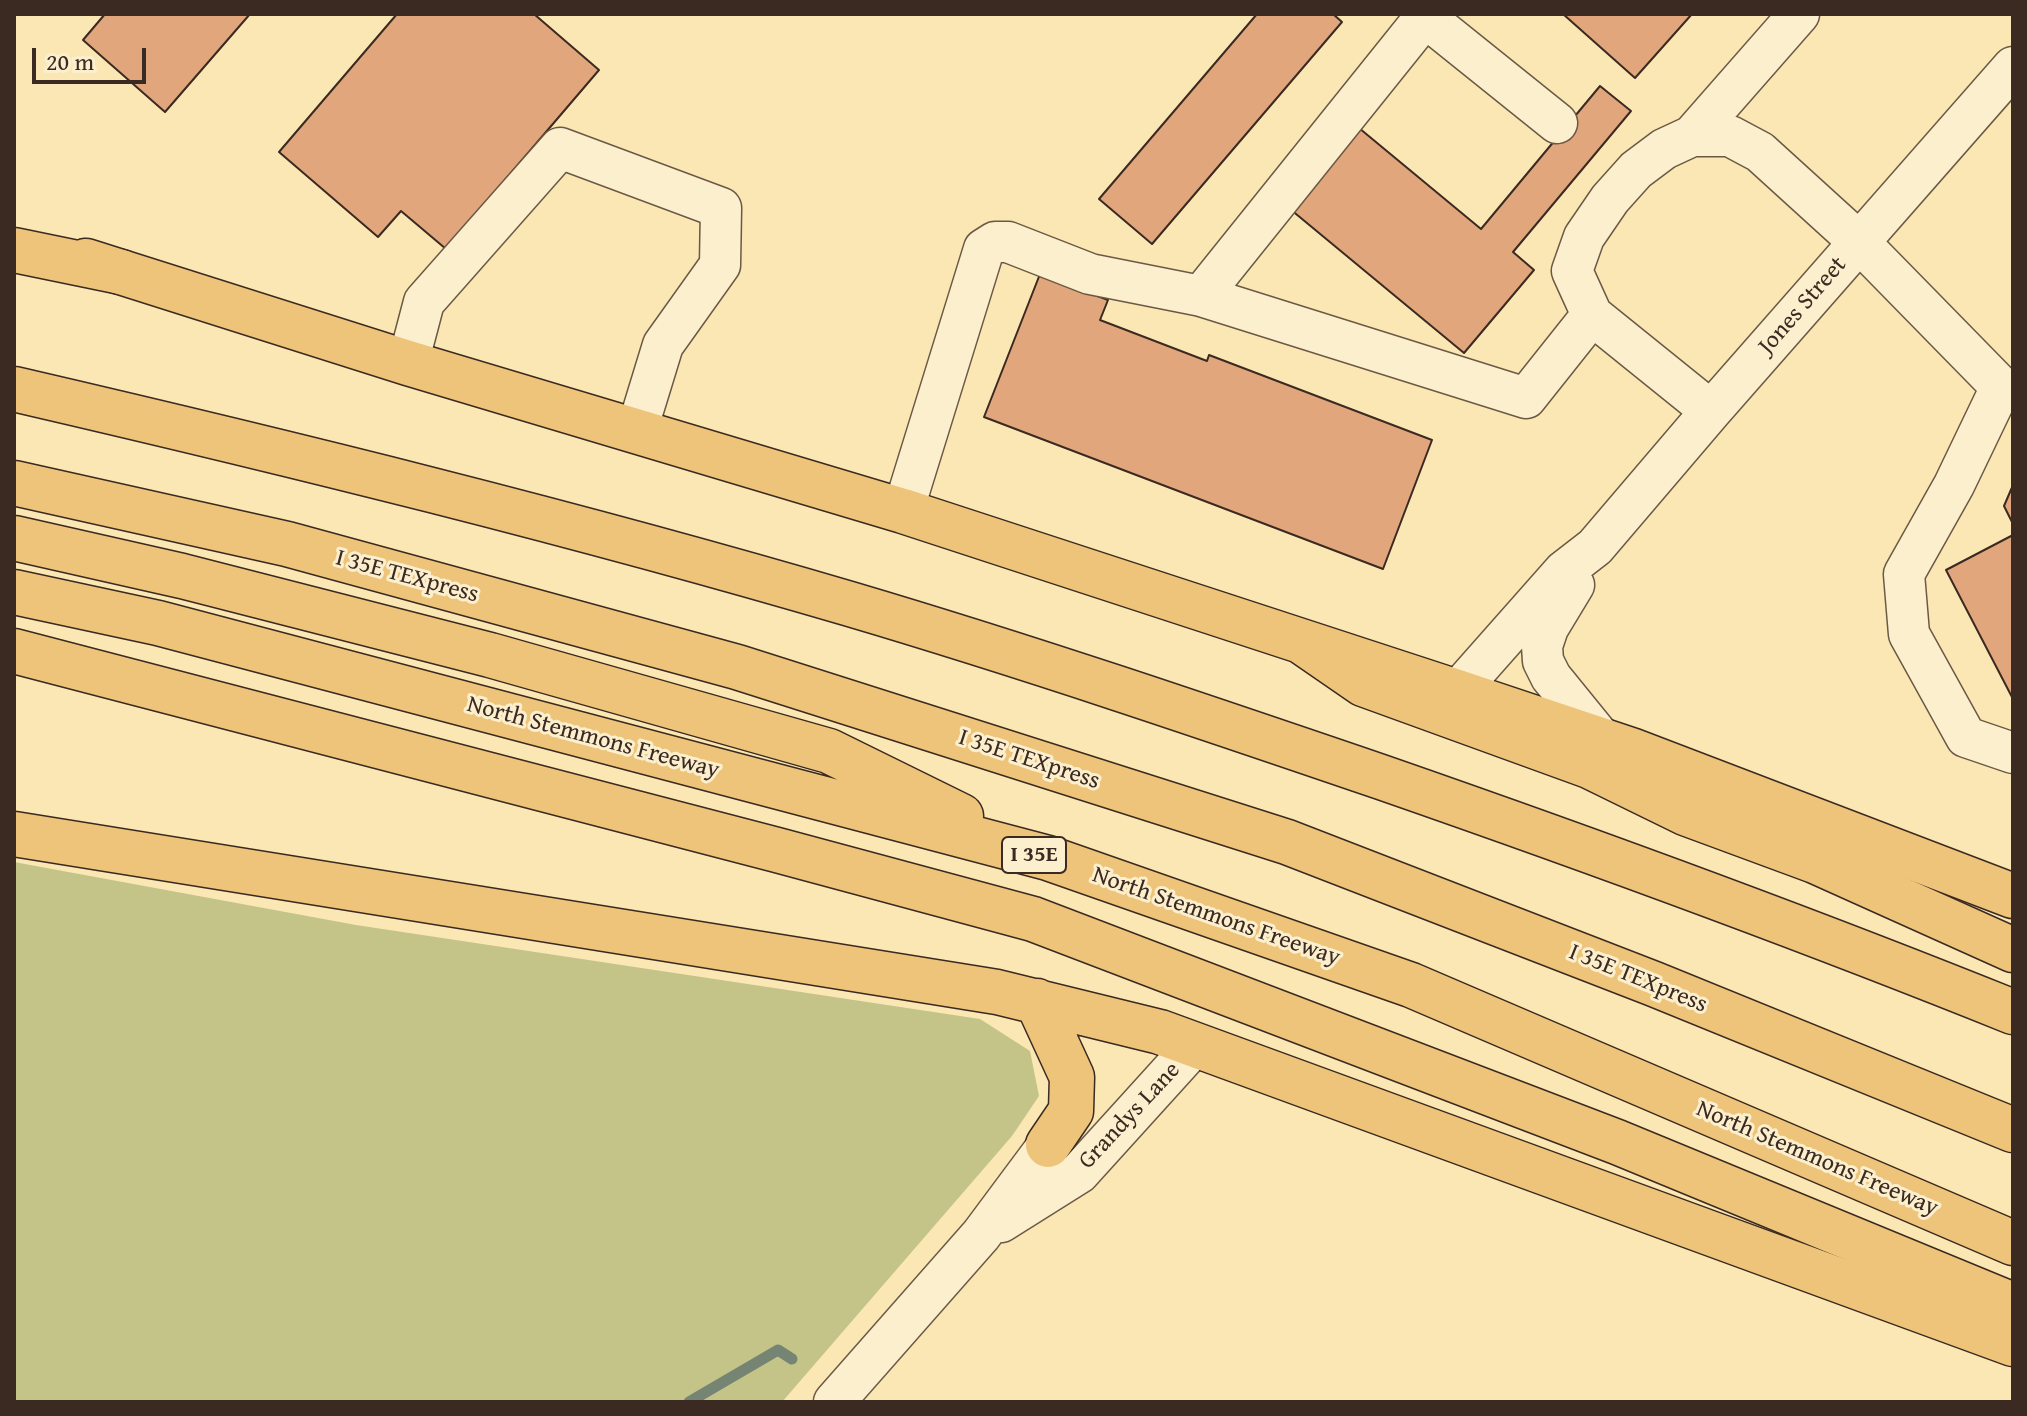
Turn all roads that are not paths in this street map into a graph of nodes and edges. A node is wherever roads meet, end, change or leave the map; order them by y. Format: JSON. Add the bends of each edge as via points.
{"nodes":[{"id":1,"x":1799,"y":14,"type":"edge"},
{"id":2,"x":1424,"y":15,"type":"edge"},
{"id":3,"x":2013,"y":67,"type":"edge"},
{"id":4,"x":1557,"y":123,"type":"dead end"},
{"id":5,"x":1692,"y":136,"type":"junction"},
{"id":6,"x":14,"y":240,"type":"edge"},
{"id":7,"x":1859,"y":242,"type":"junction"},
{"id":8,"x":14,"y":250,"type":"edge"},
{"id":9,"x":121,"y":272,"type":"junction"},
{"id":10,"x":1201,"y":296,"type":"junction"},
{"id":11,"x":1592,"y":315,"type":"junction"},
{"id":12,"x":408,"y":363,"type":"junction"},
{"id":13,"x":2007,"y":375,"type":"edge"},
{"id":14,"x":14,"y":389,"type":"edge"},
{"id":15,"x":1711,"y":411,"type":"junction"},
{"id":16,"x":637,"y":430,"type":"junction"},
{"id":17,"x":14,"y":483,"type":"edge"},
{"id":18,"x":903,"y":511,"type":"junction"},
{"id":19,"x":14,"y":538,"type":"edge"},
{"id":20,"x":1595,"y":547,"type":"junction"},
{"id":21,"x":14,"y":592,"type":"edge"},
{"id":22,"x":1305,"y":644,"type":"junction"},
{"id":23,"x":14,"y":651,"type":"edge"},
{"id":24,"x":1457,"y":692,"type":"junction"},
{"id":25,"x":1603,"y":741,"type":"junction"},
{"id":26,"x":2013,"y":753,"type":"edge"},
{"id":27,"x":14,"y":834,"type":"edge"},
{"id":28,"x":1048,"y":858,"type":"junction"},
{"id":29,"x":2013,"y":896,"type":"edge"},
{"id":30,"x":2013,"y":950,"type":"edge"},
{"id":31,"x":1037,"y":1001,"type":"junction"},
{"id":32,"x":2013,"y":1012,"type":"edge"},
{"id":33,"x":1195,"y":1045,"type":"junction"},
{"id":34,"x":2013,"y":1130,"type":"edge"},
{"id":35,"x":1048,"y":1145,"type":"joint"},
{"id":36,"x":981,"y":1235,"type":"junction"},
{"id":37,"x":2013,"y":1243,"type":"edge"},
{"id":38,"x":2013,"y":1305,"type":"edge"},
{"id":39,"x":2013,"y":1344,"type":"edge"},
{"id":40,"x":834,"y":1402,"type":"edge"}],
"edges":[{"from":1,"to":5,"type":"street"},
{"from":2,"to":4,"type":"street"},
{"from":2,"to":10,"type":"street"},
{"from":3,"to":7,"type":"street","name":"Jones Street"},
{"from":5,"to":7,"type":"street","via":[[1730,136],[1760,152]]},
{"from":5,"to":11,"type":"street","via":[[1636,170],[1584,237],[1572,271]]},
{"from":6,"to":9,"type":"main road"},
{"from":7,"to":13,"type":"street"},
{"from":7,"to":15,"type":"street","name":"Jones Street"},
{"from":8,"to":9,"type":"main road"},
{"from":9,"to":12,"type":"main road"},
{"from":10,"to":11,"type":"street","via":[[1526,398]]},
{"from":10,"to":18,"type":"street","via":[[1090,274],[1008,242],[984,249]]},
{"from":11,"to":15,"type":"street"},
{"from":12,"to":16,"type":"main road"},
{"from":12,"to":16,"type":"street","via":[[424,302],[560,148],[721,208],[720,265],[663,345]]},
{"from":13,"to":26,"type":"street","via":[[1904,574],[1909,634],[1966,737]]},
{"from":14,"to":32,"type":"main road","via":[[574,527],[1003,652],[1586,848]]},
{"from":15,"to":20,"type":"street","name":"Jones Street"},
{"from":16,"to":18,"type":"main road"},
{"from":17,"to":34,"type":"main road","name":"I 35E TEXpress","via":[[287,544],[737,667],[1287,842]]},
{"from":18,"to":22,"type":"main road"},
{"from":19,"to":28,"type":"main road","via":[[490,655],[829,751]]},
{"from":20,"to":24,"type":"street","name":"Jones Street","via":[[1564,571]]},
{"from":20,"to":25,"type":"street","name":"Jones Street","via":[[1542,646],[1551,677]]},
{"from":21,"to":28,"type":"main road","name":"North Stemmons Freeway","number":"I 35E","via":[[158,623]]},
{"from":22,"to":24,"type":"main road"},
{"from":22,"to":30,"type":"main road","via":[[1363,684],[1589,766],[1685,813],[1815,861]]},
{"from":23,"to":38,"type":"main road","via":[[1033,919],[1617,1142]]},
{"from":24,"to":25,"type":"main road"},
{"from":25,"to":29,"type":"main road"},
{"from":27,"to":31,"type":"main road"},
{"from":28,"to":37,"type":"main road","name":"North Stemmons Freeway","number":"I 35E","via":[[1411,985]]},
{"from":31,"to":33,"type":"main road"},
{"from":31,"to":35,"type":"main road","via":[[1072,1077],[1071,1111]]},
{"from":33,"to":36,"type":"street","name":"Grandys Lane","via":[[1079,1173]]},
{"from":33,"to":39,"type":"main road"},
{"from":35,"to":36,"type":"street","name":"Grandys Lane"},
{"from":36,"to":40,"type":"street","name":"Grandys Lane"}]}
